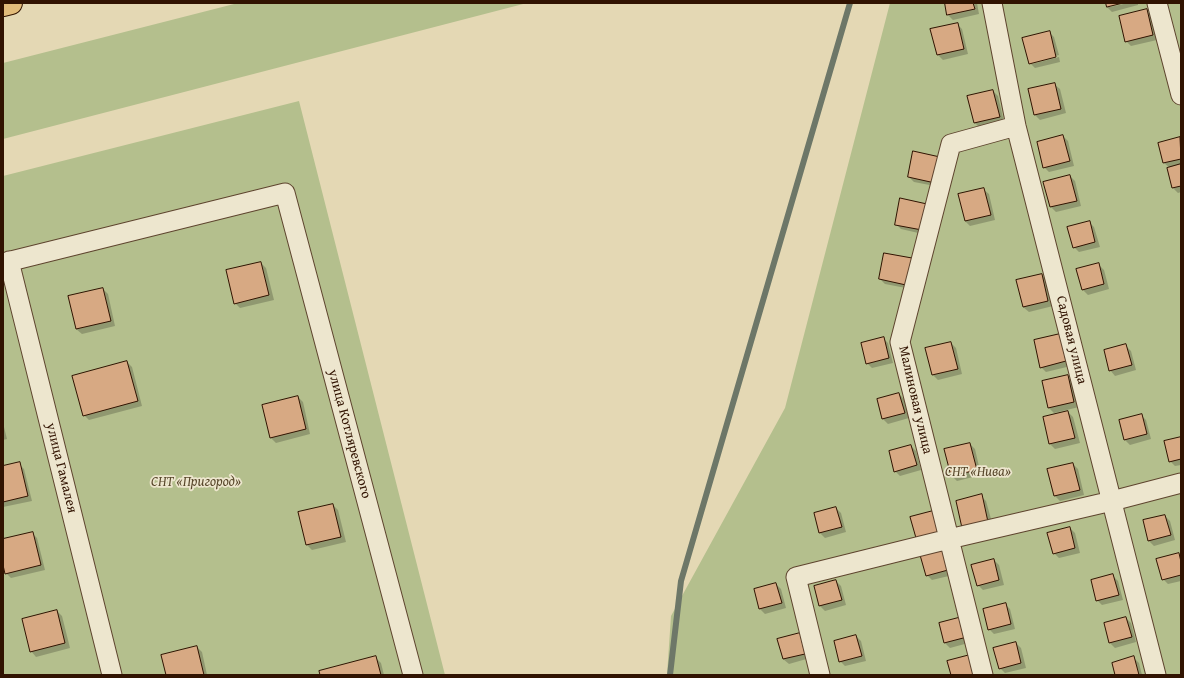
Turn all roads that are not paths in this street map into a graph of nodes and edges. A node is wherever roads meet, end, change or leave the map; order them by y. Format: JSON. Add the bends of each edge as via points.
{"nodes":[{"id":1,"x":11,"y":3,"type":"edge"},
{"id":2,"x":992,"y":3,"type":"edge"},
{"id":3,"x":1157,"y":3,"type":"edge"},
{"id":4,"x":3,"y":5,"type":"edge"},
{"id":5,"x":1181,"y":95,"type":"edge"},
{"id":6,"x":1016,"y":126,"type":"junction"},
{"id":7,"x":6,"y":262,"type":"edge"},
{"id":8,"x":1181,"y":483,"type":"edge"},
{"id":9,"x":1112,"y":501,"type":"junction"},
{"id":10,"x":948,"y":539,"type":"junction"},
{"id":11,"x":112,"y":675,"type":"edge"},
{"id":12,"x":413,"y":675,"type":"edge"},
{"id":13,"x":820,"y":675,"type":"edge"},
{"id":14,"x":983,"y":675,"type":"edge"},
{"id":15,"x":1156,"y":675,"type":"edge"}],
"edges":[{"from":1,"to":4,"type":"main road"},
{"from":2,"to":6,"type":"street","name":"Садовая улица"},
{"from":3,"to":5,"type":"street"},
{"from":6,"to":9,"type":"street","name":"Садовая улица"},
{"from":6,"to":10,"type":"street","name":"Малиновая улица","via":[[951,144],[900,342]]},
{"from":7,"to":11,"type":"street","name":"улица Гамалея"},
{"from":7,"to":12,"type":"street","name":"улица Котляревского","via":[[285,193]]},
{"from":8,"to":9,"type":"street"},
{"from":9,"to":10,"type":"street"},
{"from":9,"to":15,"type":"street","name":"Садовая улица"},
{"from":10,"to":13,"type":"street","via":[[796,577]]},
{"from":10,"to":14,"type":"street","name":"Малиновая улица"}]}
